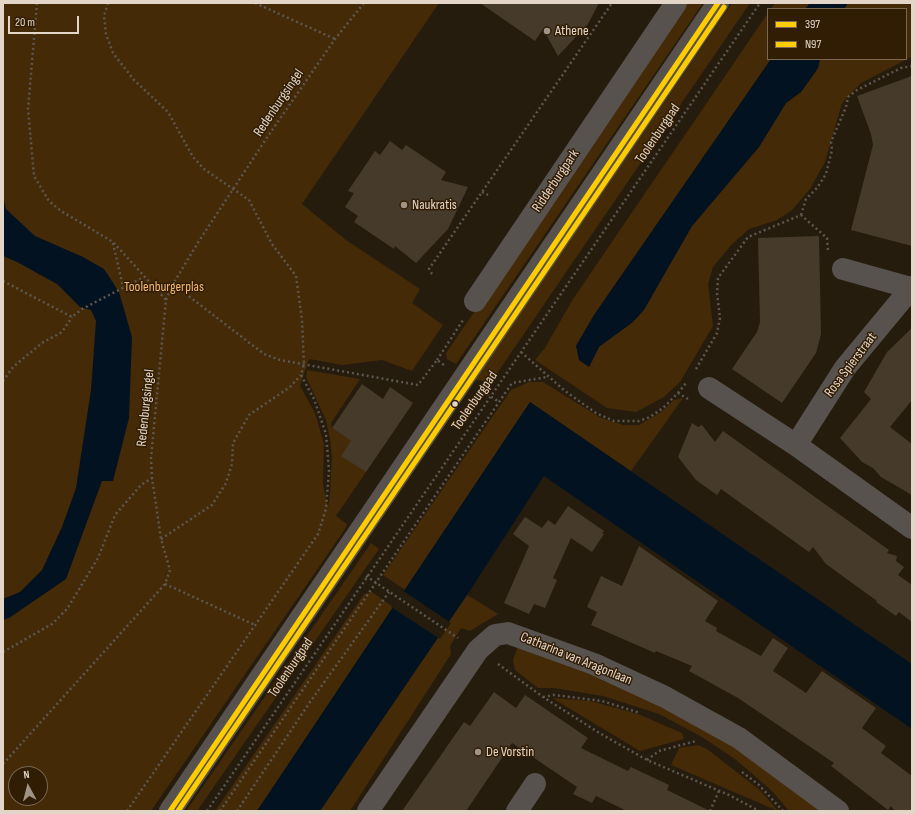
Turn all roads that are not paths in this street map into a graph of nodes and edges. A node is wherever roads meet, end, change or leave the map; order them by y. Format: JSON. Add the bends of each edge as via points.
{"nodes":[{"id":1,"x":676,"y":3,"type":"edge"},
{"id":2,"x":718,"y":3,"type":"edge"},
{"id":3,"x":843,"y":269,"type":"road end"},
{"id":4,"x":912,"y":288,"type":"edge"},
{"id":5,"x":475,"y":302,"type":"road end"},
{"id":6,"x":709,"y":388,"type":"road end"},
{"id":7,"x":796,"y":445,"type":"junction"},
{"id":8,"x":912,"y":528,"type":"edge"},
{"id":9,"x":535,"y":784,"type":"dead end"},
{"id":10,"x":170,"y":811,"type":"edge"},
{"id":11,"x":368,"y":811,"type":"edge"},
{"id":12,"x":517,"y":811,"type":"edge"},
{"id":13,"x":838,"y":811,"type":"edge"}],
"edges":[{"from":1,"to":5,"type":"street","name":"Ridderburgpark"},
{"from":2,"to":10,"type":"street"},
{"from":3,"to":4,"type":"street","name":"Rosa Spierstraat"},
{"from":4,"to":7,"type":"street","name":"Rosa Spierstraat","via":[[845,368]]},
{"from":6,"to":7,"type":"street"},
{"from":7,"to":8,"type":"street"},
{"from":9,"to":12,"type":"street"},
{"from":11,"to":13,"type":"street","name":"Catharina van Aragonlaan","via":[[478,650],[495,635],[508,632],[600,667],[665,697],[739,738]]}]}
